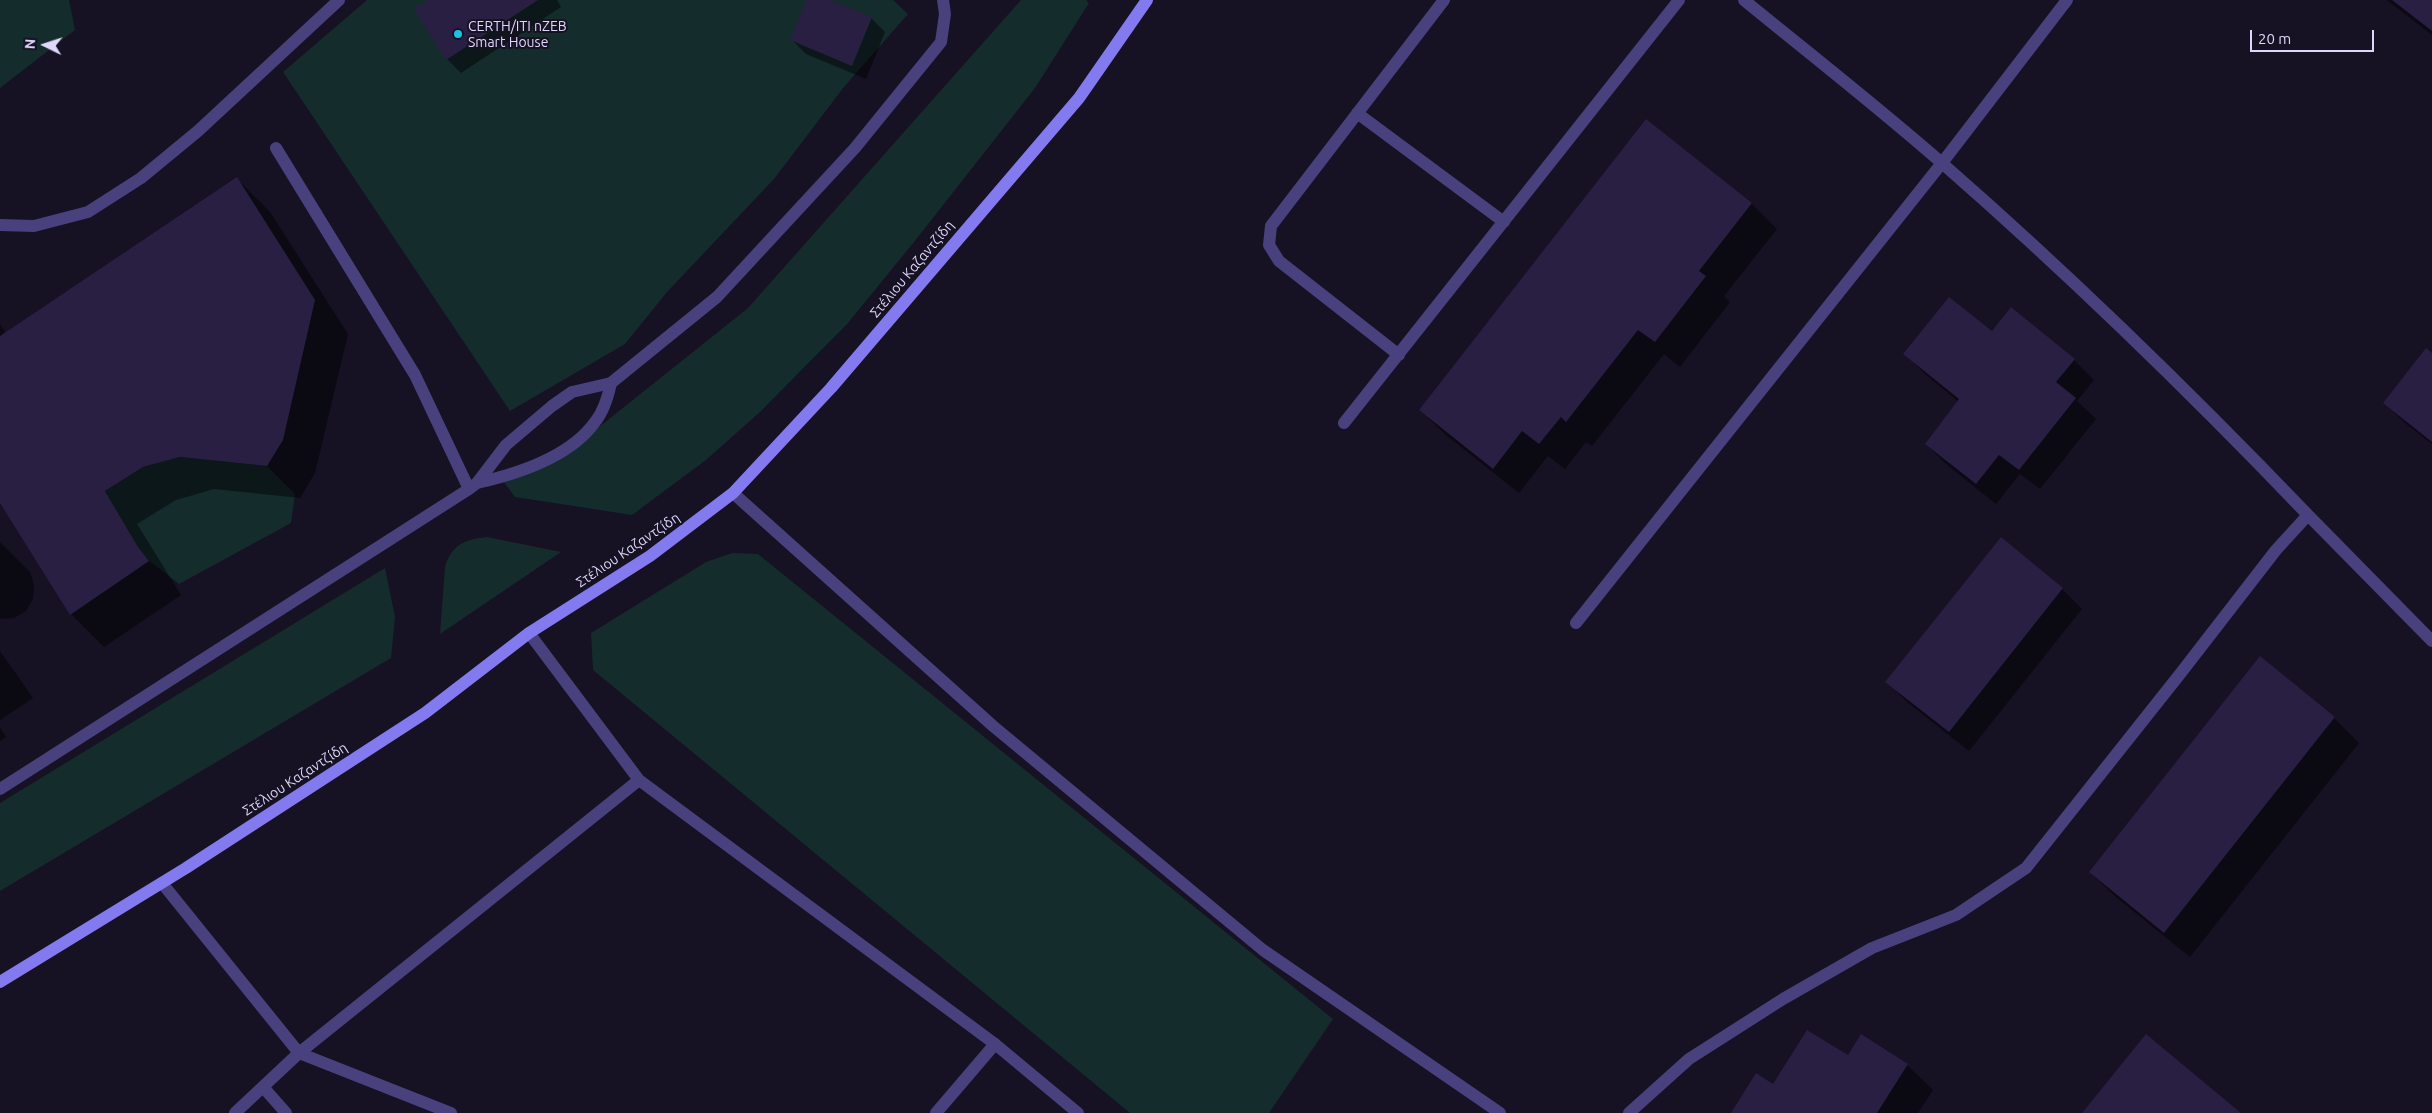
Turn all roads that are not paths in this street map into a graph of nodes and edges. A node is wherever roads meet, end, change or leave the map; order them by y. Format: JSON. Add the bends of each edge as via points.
{"nodes":[{"id":1,"x":340,"y":0,"type":"edge"},
{"id":2,"x":944,"y":0,"type":"edge"},
{"id":3,"x":1147,"y":0,"type":"edge"},
{"id":4,"x":1444,"y":0,"type":"edge"},
{"id":5,"x":1679,"y":0,"type":"edge"},
{"id":6,"x":1744,"y":0,"type":"edge"},
{"id":7,"x":2067,"y":0,"type":"edge"},
{"id":8,"x":1357,"y":113,"type":"junction"},
{"id":9,"x":276,"y":148,"type":"dead end"},
{"id":10,"x":1942,"y":162,"type":"junction"},
{"id":11,"x":1504,"y":222,"type":"junction"},
{"id":12,"x":0,"y":224,"type":"edge"},
{"id":13,"x":1399,"y":355,"type":"junction"},
{"id":14,"x":612,"y":383,"type":"junction"},
{"id":15,"x":1344,"y":424,"type":"dead end"},
{"id":16,"x":473,"y":486,"type":"junction"},
{"id":17,"x":733,"y":493,"type":"junction"},
{"id":18,"x":2308,"y":515,"type":"junction"},
{"id":19,"x":1576,"y":623,"type":"dead end"},
{"id":20,"x":529,"y":633,"type":"junction"},
{"id":21,"x":2432,"y":640,"type":"edge"},
{"id":22,"x":640,"y":780,"type":"junction"},
{"id":23,"x":0,"y":789,"type":"edge"},
{"id":24,"x":162,"y":883,"type":"junction"},
{"id":25,"x":0,"y":982,"type":"edge"},
{"id":26,"x":994,"y":1044,"type":"junction"},
{"id":27,"x":299,"y":1053,"type":"junction"},
{"id":28,"x":263,"y":1087,"type":"junction"},
{"id":29,"x":235,"y":1113,"type":"edge"},
{"id":30,"x":286,"y":1113,"type":"edge"},
{"id":31,"x":451,"y":1113,"type":"edge"},
{"id":32,"x":936,"y":1113,"type":"edge"},
{"id":33,"x":1078,"y":1113,"type":"edge"},
{"id":34,"x":1500,"y":1113,"type":"edge"},
{"id":35,"x":1629,"y":1113,"type":"edge"}],
"edges":[{"from":1,"to":12,"type":"street","via":[[198,131],[141,178],[88,212],[34,226]]},
{"from":2,"to":14,"type":"street","via":[[941,42],[855,148],[717,297]]},
{"from":3,"to":17,"type":"main road","name":"Στέλιου Καζαντζίδη","via":[[1079,98],[831,388]]},
{"from":4,"to":8,"type":"street"},
{"from":5,"to":11,"type":"street"},
{"from":6,"to":10,"type":"street"},
{"from":7,"to":10,"type":"street"},
{"from":8,"to":11,"type":"street"},
{"from":8,"to":13,"type":"street","via":[[1270,226],[1269,245],[1279,261]]},
{"from":9,"to":16,"type":"street","via":[[415,375]]},
{"from":10,"to":18,"type":"street","via":[[2126,330]]},
{"from":10,"to":19,"type":"street"},
{"from":11,"to":13,"type":"street"},
{"from":13,"to":15,"type":"street"},
{"from":14,"to":16,"type":"street","via":[[582,388],[557,402],[506,445]]},
{"from":14,"to":16,"type":"street","via":[[596,422],[576,440],[534,465]]},
{"from":16,"to":23,"type":"street"},
{"from":17,"to":20,"type":"main road","name":"Στέλιου Καζαντζίδη","via":[[650,556]]},
{"from":17,"to":34,"type":"street","via":[[993,726],[1263,950]]},
{"from":18,"to":21,"type":"street"},
{"from":18,"to":35,"type":"street","via":[[2276,550],[2026,868],[1956,915],[1872,948],[1783,999],[1689,1059]]},
{"from":20,"to":22,"type":"street"},
{"from":20,"to":24,"type":"main road","name":"Στέλιου Καζαντζίδη","via":[[425,713]]},
{"from":22,"to":26,"type":"street"},
{"from":22,"to":27,"type":"street"},
{"from":24,"to":25,"type":"main road","name":"Στέλιου Καζαντζίδη"},
{"from":24,"to":27,"type":"street"},
{"from":26,"to":32,"type":"street"},
{"from":26,"to":33,"type":"street"},
{"from":27,"to":28,"type":"street"},
{"from":27,"to":31,"type":"street"},
{"from":28,"to":29,"type":"street"},
{"from":28,"to":30,"type":"street"}]}
